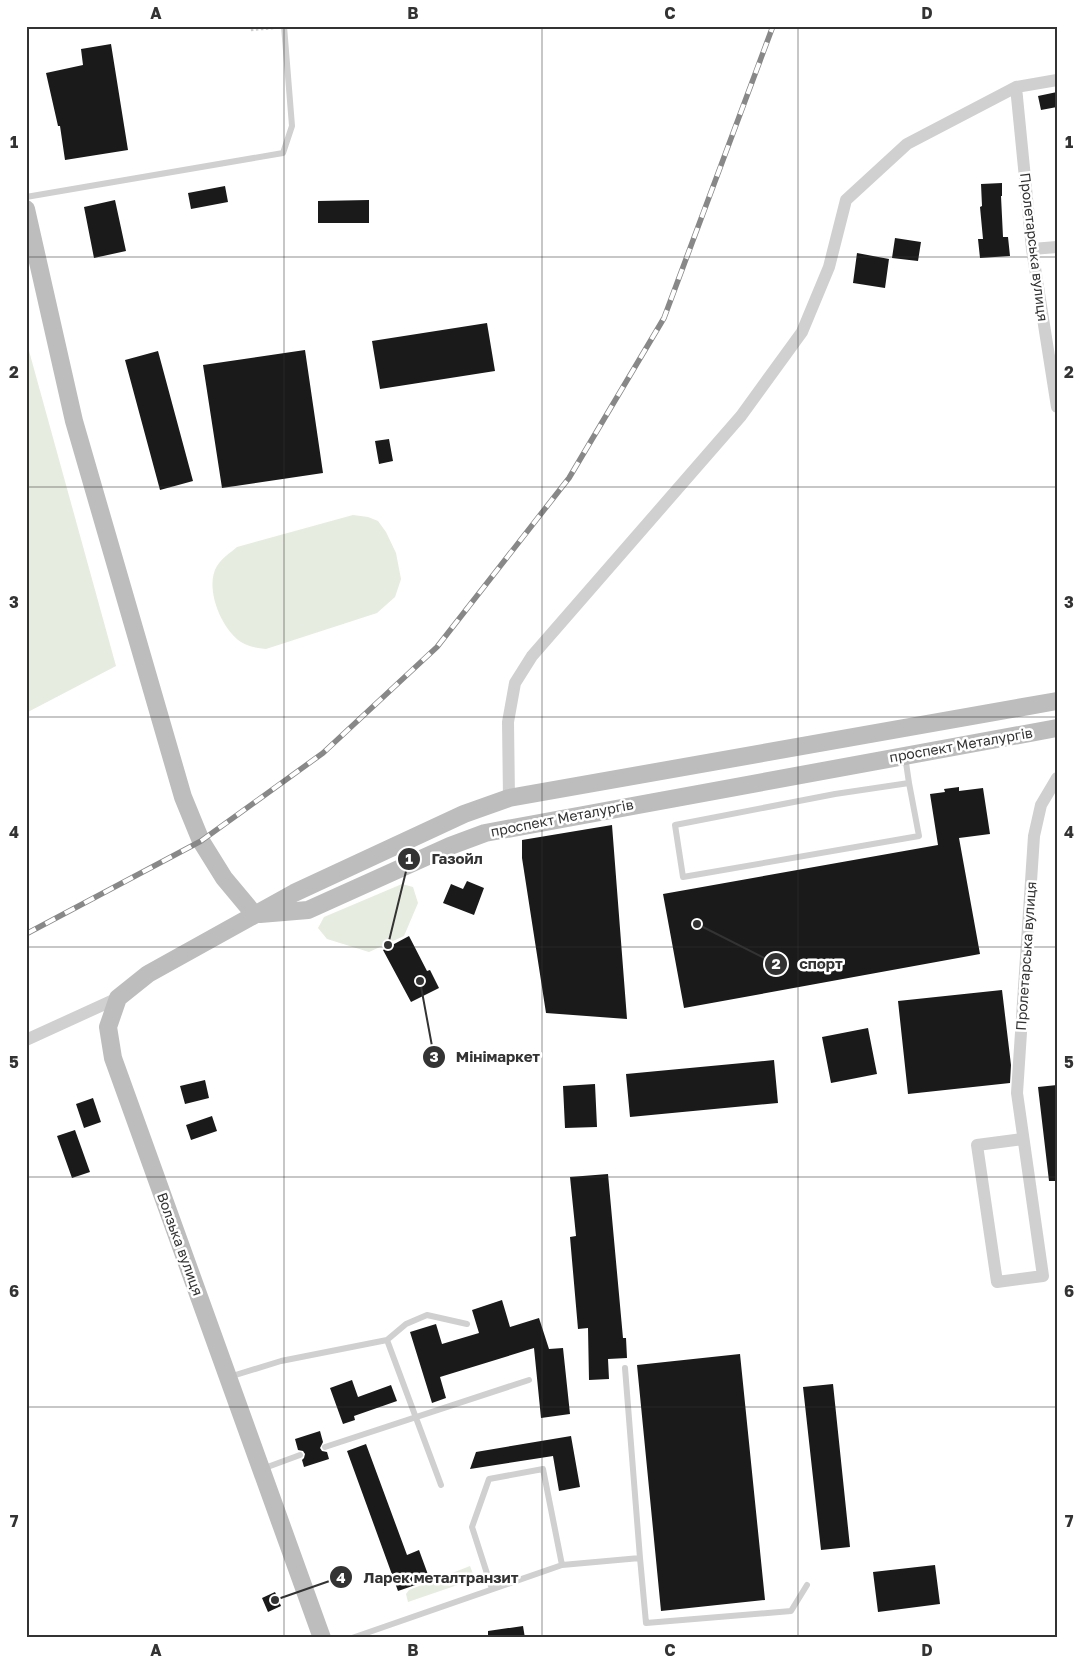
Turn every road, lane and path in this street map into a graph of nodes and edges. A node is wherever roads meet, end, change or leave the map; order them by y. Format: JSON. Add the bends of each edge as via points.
{"nodes":[{"id":1,"x":249,"y":26,"type":"edge"},
{"id":2,"x":284,"y":26,"type":"edge"},
{"id":3,"x":1057,"y":80,"type":"edge"},
{"id":4,"x":1016,"y":87,"type":"junction"},
{"id":5,"x":26,"y":197,"type":"edge"},
{"id":6,"x":26,"y":209,"type":"edge"},
{"id":7,"x":1057,"y":247,"type":"edge"},
{"id":8,"x":1032,"y":249,"type":"junction"},
{"id":9,"x":1057,"y":406,"type":"edge"},
{"id":10,"x":1057,"y":701,"type":"edge"},
{"id":11,"x":1057,"y":728,"type":"edge"},
{"id":12,"x":905,"y":755,"type":"junction"},
{"id":13,"x":722,"y":760,"type":"junction"},
{"id":14,"x":1057,"y":778,"type":"edge"},
{"id":15,"x":910,"y":783,"type":"junction"},
{"id":16,"x":729,"y":787,"type":"junction"},
{"id":17,"x":508,"y":798,"type":"junction"},
{"id":18,"x":254,"y":914,"type":"junction"},
{"id":19,"x":118,"y":998,"type":"junction"},
{"id":20,"x":26,"y":1040,"type":"edge"},
{"id":21,"x":1024,"y":1139,"type":"junction"},
{"id":22,"x":467,"y":1324,"type":"dead end"},
{"id":23,"x":388,"y":1340,"type":"junction"},
{"id":24,"x":625,"y":1368,"type":"dead end"},
{"id":25,"x":228,"y":1378,"type":"junction"},
{"id":26,"x":529,"y":1380,"type":"dead end"},
{"id":27,"x":417,"y":1417,"type":"junction"},
{"id":28,"x":325,"y":1447,"type":"dead end"},
{"id":29,"x":300,"y":1455,"type":"dead end"},
{"id":30,"x":261,"y":1469,"type":"junction"},
{"id":31,"x":441,"y":1484,"type":"dead end"},
{"id":32,"x":640,"y":1558,"type":"junction"},
{"id":33,"x":562,"y":1565,"type":"junction"},
{"id":34,"x":806,"y":1585,"type":"dead end"},
{"id":35,"x":492,"y":1589,"type":"junction"},
{"id":36,"x":322,"y":1638,"type":"edge"},
{"id":37,"x":352,"y":1638,"type":"edge"}],
"edges":[{"from":1,"to":2,"type":"path","via":[[250,30]]},
{"from":2,"to":5,"type":"lane","via":[[292,126],[283,153]]},
{"from":3,"to":4,"type":"street"},
{"from":4,"to":8,"type":"street","name":"Пролетарська вулиця"},
{"from":4,"to":17,"type":"street","via":[[906,144],[846,200],[829,267],[802,332],[741,416],[532,656],[515,684],[508,722]]},
{"from":6,"to":18,"type":"street","via":[[74,421],[183,797],[201,841],[224,878]]},
{"from":7,"to":8,"type":"street"},
{"from":8,"to":9,"type":"street","name":"Пролетарська вулиця"},
{"from":10,"to":13,"type":"street","name":"проспект Металургів"},
{"from":11,"to":12,"type":"street","name":"проспект Металургів"},
{"from":12,"to":15,"type":"lane"},
{"from":12,"to":16,"type":"street","name":"проспект Металургів"},
{"from":13,"to":16,"type":"street","via":[[719,774]]},
{"from":13,"to":17,"type":"street","name":"проспект Металургів"},
{"from":14,"to":21,"type":"street","name":"Пролетарська вулиця","via":[[1041,805],[1034,836],[1017,1093]]},
{"from":15,"to":15,"type":"lane","via":[[675,825],[682,877],[919,836]]},
{"from":16,"to":18,"type":"street","name":"проспект Металургів","via":[[486,833],[308,910]]},
{"from":17,"to":18,"type":"street","name":"проспект Металургів","via":[[464,814]]},
{"from":18,"to":19,"type":"street","via":[[148,974]]},
{"from":19,"to":20,"type":"street"},
{"from":19,"to":25,"type":"street","name":"Волзька вулиця","via":[[108,1027],[113,1058]]},
{"from":21,"to":21,"type":"street","name":"Пролетарська вулиця","via":[[1043,1276],[997,1282],[977,1145]]},
{"from":22,"to":23,"type":"lane","via":[[427,1315],[406,1324]]},
{"from":23,"to":25,"type":"lane","via":[[281,1361]]},
{"from":23,"to":27,"type":"lane"},
{"from":24,"to":32,"type":"lane"},
{"from":25,"to":30,"type":"street","name":"Волзька вулиця"},
{"from":26,"to":27,"type":"lane"},
{"from":27,"to":28,"type":"lane"},
{"from":27,"to":31,"type":"lane"},
{"from":29,"to":30,"type":"lane"},
{"from":30,"to":36,"type":"street","name":"Волзька вулиця"},
{"from":32,"to":33,"type":"lane"},
{"from":32,"to":34,"type":"lane","via":[[646,1622],[791,1611]]},
{"from":33,"to":35,"type":"lane"},
{"from":33,"to":35,"type":"lane","via":[[544,1469],[489,1479],[472,1527]]},
{"from":35,"to":37,"type":"lane"}]}
